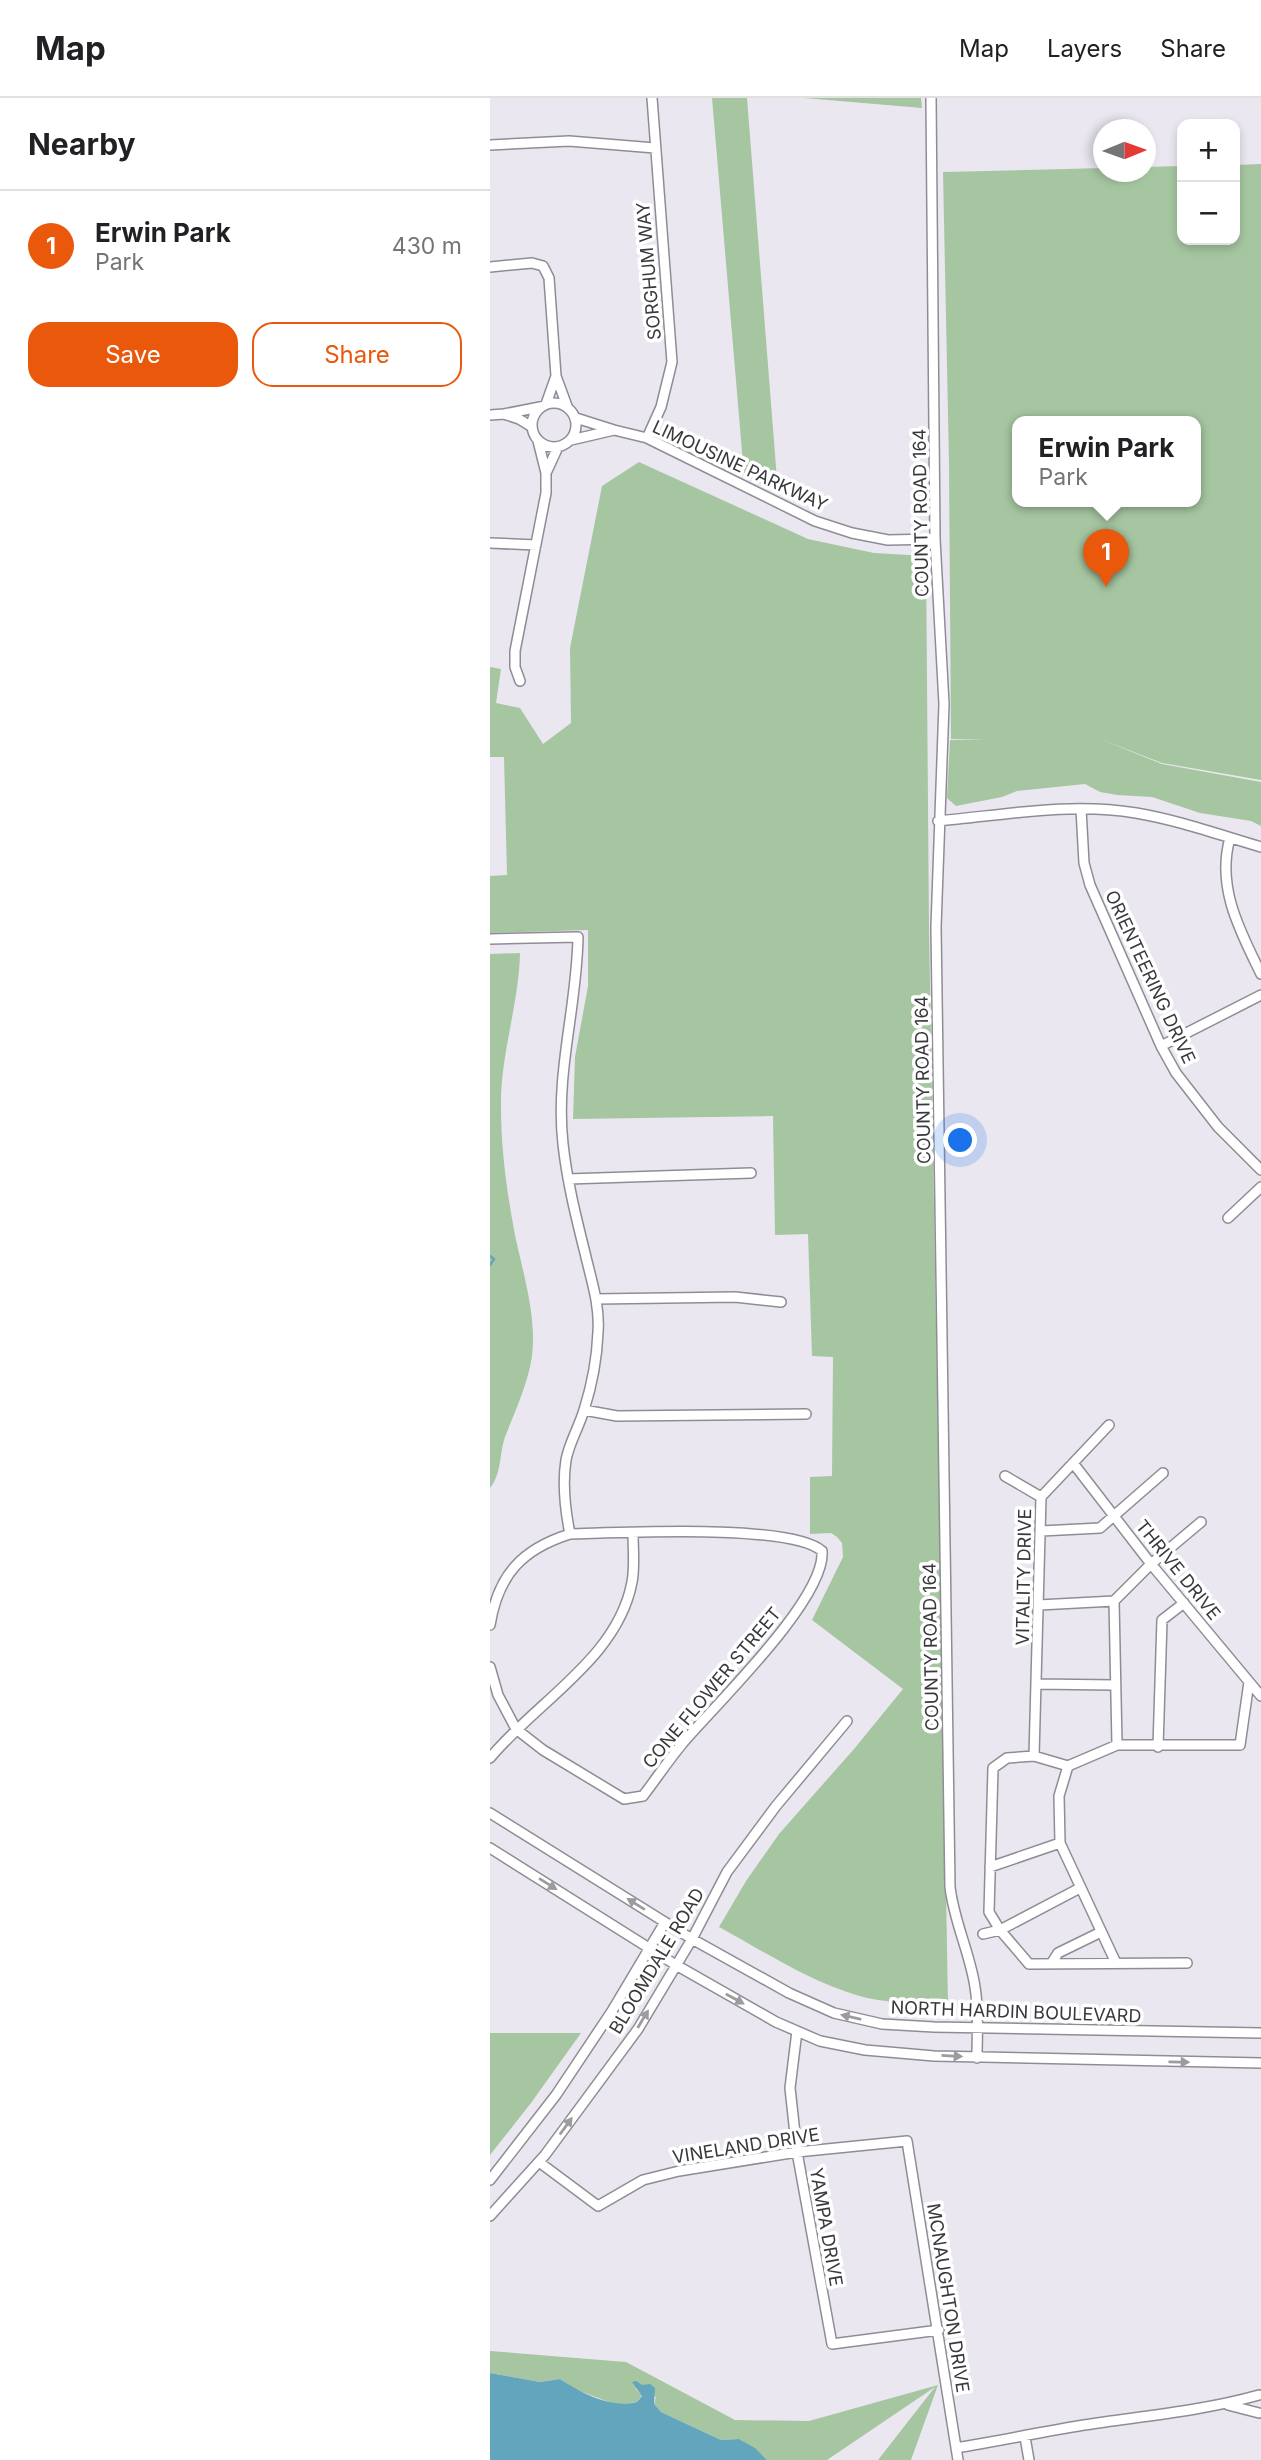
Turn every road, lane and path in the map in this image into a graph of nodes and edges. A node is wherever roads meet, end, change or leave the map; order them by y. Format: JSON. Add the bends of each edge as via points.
{"nodes":[{"id":1,"x":652,"y":98,"type":"edge"},
{"id":2,"x":931,"y":98,"type":"edge"},
{"id":3,"x":490,"y":145,"type":"edge"},
{"id":4,"x":655,"y":148,"type":"junction"},
{"id":5,"x":490,"y":267,"type":"edge"},
{"id":6,"x":556,"y":376,"type":"junction"},
{"id":7,"x":543,"y":406,"type":"junction"},
{"id":8,"x":567,"y":406,"type":"junction"},
{"id":9,"x":504,"y":414,"type":"junction"},
{"id":10,"x":490,"y":415,"type":"edge"},
{"id":11,"x":576,"y":418,"type":"junction"},
{"id":12,"x":531,"y":427,"type":"junction"},
{"id":13,"x":614,"y":430,"type":"junction"},
{"id":14,"x":648,"y":438,"type":"junction"},
{"id":15,"x":538,"y":440,"type":"junction"},
{"id":16,"x":571,"y":440,"type":"junction"},
{"id":17,"x":558,"y":447,"type":"junction"},
{"id":18,"x":546,"y":473,"type":"junction"},
{"id":19,"x":935,"y":539,"type":"junction"},
{"id":20,"x":490,"y":543,"type":"edge"},
{"id":21,"x":536,"y":545,"type":"junction"},
{"id":22,"x":520,"y":681,"type":"dead end"},
{"id":23,"x":1081,"y":809,"type":"junction"},
{"id":24,"x":938,"y":821,"type":"junction"},
{"id":25,"x":1230,"y":838,"type":"junction"},
{"id":26,"x":1261,"y":847,"type":"edge"},
{"id":27,"x":490,"y":939,"type":"edge"},
{"id":28,"x":1261,"y":974,"type":"edge"},
{"id":29,"x":1261,"y":995,"type":"edge"},
{"id":30,"x":1161,"y":1046,"type":"junction"},
{"id":31,"x":1261,"y":1170,"type":"edge"},
{"id":32,"x":751,"y":1172,"type":"dead end"},
{"id":33,"x":568,"y":1179,"type":"junction"},
{"id":34,"x":1261,"y":1186,"type":"edge"},
{"id":35,"x":1228,"y":1219,"type":"dead end"},
{"id":36,"x":596,"y":1299,"type":"junction"},
{"id":37,"x":780,"y":1302,"type":"dead end"},
{"id":38,"x":584,"y":1410,"type":"junction"},
{"id":39,"x":806,"y":1414,"type":"dead end"},
{"id":40,"x":1109,"y":1425,"type":"dead end"},
{"id":41,"x":1073,"y":1463,"type":"junction"},
{"id":42,"x":1163,"y":1473,"type":"dead end"},
{"id":43,"x":1005,"y":1476,"type":"dead end"},
{"id":44,"x":1041,"y":1497,"type":"junction"},
{"id":45,"x":1115,"y":1517,"type":"junction"},
{"id":46,"x":1201,"y":1522,"type":"dead end"},
{"id":47,"x":1041,"y":1531,"type":"junction"},
{"id":48,"x":633,"y":1533,"type":"junction"},
{"id":49,"x":570,"y":1534,"type":"junction"},
{"id":50,"x":1151,"y":1564,"type":"junction"},
{"id":51,"x":1114,"y":1601,"type":"junction"},
{"id":52,"x":1184,"y":1603,"type":"junction"},
{"id":53,"x":1039,"y":1605,"type":"junction"},
{"id":54,"x":490,"y":1625,"type":"edge"},
{"id":55,"x":490,"y":1667,"type":"edge"},
{"id":56,"x":1250,"y":1682,"type":"junction"},
{"id":57,"x":1037,"y":1684,"type":"junction"},
{"id":58,"x":1114,"y":1685,"type":"junction"},
{"id":59,"x":1261,"y":1696,"type":"edge"},
{"id":60,"x":847,"y":1721,"type":"dead end"},
{"id":61,"x":516,"y":1729,"type":"junction"},
{"id":62,"x":1117,"y":1745,"type":"junction"},
{"id":63,"x":1158,"y":1746,"type":"junction"},
{"id":64,"x":1034,"y":1756,"type":"junction"},
{"id":65,"x":490,"y":1758,"type":"edge"},
{"id":66,"x":1068,"y":1766,"type":"junction"},
{"id":67,"x":490,"y":1813,"type":"edge"},
{"id":68,"x":1060,"y":1843,"type":"junction"},
{"id":69,"x":490,"y":1848,"type":"edge"},
{"id":70,"x":990,"y":1867,"type":"junction"},
{"id":71,"x":1080,"y":1888,"type":"junction"},
{"id":72,"x":665,"y":1922,"type":"junction"},
{"id":73,"x":1000,"y":1930,"type":"junction"},
{"id":74,"x":1101,"y":1932,"type":"junction"},
{"id":75,"x":983,"y":1934,"type":"dead end"},
{"id":76,"x":692,"y":1939,"type":"junction"},
{"id":77,"x":649,"y":1949,"type":"junction"},
{"id":78,"x":1116,"y":1963,"type":"junction"},
{"id":79,"x":1187,"y":1963,"type":"dead end"},
{"id":80,"x":1051,"y":1964,"type":"junction"},
{"id":81,"x":676,"y":1965,"type":"junction"},
{"id":82,"x":977,"y":2029,"type":"junction"},
{"id":83,"x":797,"y":2031,"type":"junction"},
{"id":84,"x":1261,"y":2033,"type":"edge"},
{"id":85,"x":976,"y":2057,"type":"junction"},
{"id":86,"x":1261,"y":2063,"type":"edge"},
{"id":87,"x":907,"y":2141,"type":"joint"},
{"id":88,"x":797,"y":2152,"type":"junction"},
{"id":89,"x":539,"y":2162,"type":"junction"},
{"id":90,"x":490,"y":2180,"type":"edge"},
{"id":91,"x":490,"y":2216,"type":"edge"},
{"id":92,"x":939,"y":2330,"type":"junction"},
{"id":93,"x":1260,"y":2395,"type":"edge"},
{"id":94,"x":1226,"y":2404,"type":"junction"},
{"id":95,"x":1260,"y":2414,"type":"edge"},
{"id":96,"x":1025,"y":2437,"type":"junction"},
{"id":97,"x":956,"y":2448,"type":"junction"},
{"id":98,"x":958,"y":2460,"type":"edge"},
{"id":99,"x":1029,"y":2460,"type":"edge"}],
"edges":[{"from":1,"to":4,"type":"street","name":"SORGHUM WAY"},
{"from":2,"to":19,"type":"street","name":"COUNTY ROAD 164"},
{"from":3,"to":4,"type":"street","via":[[569,141]]},
{"from":4,"to":14,"type":"street","name":"SORGHUM WAY","via":[[672,362]]},
{"from":5,"to":6,"type":"street","via":[[532,262],[543,266],[549,278]]},
{"from":6,"to":7,"type":"street"},
{"from":6,"to":8,"type":"street"},
{"from":7,"to":8,"type":"street","via":[[553,402]]},
{"from":7,"to":9,"type":"street"},
{"from":7,"to":12,"type":"street"},
{"from":8,"to":11,"type":"street"},
{"from":9,"to":10,"type":"street"},
{"from":9,"to":12,"type":"street"},
{"from":11,"to":13,"type":"street","name":"LIMOUSINE PARKWAY"},
{"from":11,"to":16,"type":"street"},
{"from":12,"to":15,"type":"street"},
{"from":13,"to":14,"type":"street","name":"LIMOUSINE PARKWAY"},
{"from":13,"to":16,"type":"street","name":"LIMOUSINE PARKWAY"},
{"from":14,"to":19,"type":"street","name":"LIMOUSINE PARKWAY","via":[[815,522],[888,540]]},
{"from":15,"to":17,"type":"street"},
{"from":15,"to":18,"type":"street"},
{"from":16,"to":17,"type":"street"},
{"from":17,"to":18,"type":"street"},
{"from":18,"to":21,"type":"street"},
{"from":19,"to":24,"type":"street","name":"COUNTY ROAD 164","via":[[944,704]]},
{"from":20,"to":21,"type":"street"},
{"from":21,"to":22,"type":"street","via":[[515,651]]},
{"from":23,"to":24,"type":"street","via":[[1034,809]]},
{"from":23,"to":25,"type":"street","via":[[1137,813]]},
{"from":23,"to":30,"type":"street","name":"ORIENTEERING DRIVE","via":[[1090,885]]},
{"from":24,"to":82,"type":"street","name":"COUNTY ROAD 164","via":[[950,1887],[975,1988]]},
{"from":25,"to":26,"type":"street"},
{"from":25,"to":28,"type":"street","via":[[1228,895]]},
{"from":27,"to":33,"type":"street","via":[[578,937],[578,970],[561,1096]]},
{"from":29,"to":30,"type":"street"},
{"from":30,"to":31,"type":"street","name":"ORIENTEERING DRIVE","via":[[1190,1095]]},
{"from":32,"to":33,"type":"street"},
{"from":33,"to":36,"type":"street"},
{"from":34,"to":35,"type":"street"},
{"from":36,"to":37,"type":"street","via":[[735,1297]]},
{"from":36,"to":38,"type":"street","via":[[596,1360]]},
{"from":38,"to":39,"type":"street","via":[[617,1416]]},
{"from":38,"to":49,"type":"street","via":[[566,1457],[563,1483]]},
{"from":40,"to":41,"type":"street","name":"VITALITY DRIVE"},
{"from":41,"to":44,"type":"street","name":"VITALITY DRIVE"},
{"from":41,"to":45,"type":"street","name":"THRIVE DRIVE"},
{"from":42,"to":45,"type":"street"},
{"from":43,"to":44,"type":"street"},
{"from":44,"to":47,"type":"street","name":"VITALITY DRIVE"},
{"from":45,"to":47,"type":"street","via":[[1100,1528]]},
{"from":45,"to":50,"type":"street","name":"THRIVE DRIVE"},
{"from":46,"to":50,"type":"street"},
{"from":47,"to":53,"type":"street","name":"VITALITY DRIVE"},
{"from":48,"to":49,"type":"street"},
{"from":48,"to":61,"type":"street","via":[[632,1582],[614,1627],[567,1685]]},
{"from":48,"to":61,"type":"street","name":"CONE FLOWER STREET","via":[[740,1532],[811,1545],[822,1551],[822,1560],[790,1621],[680,1746],[643,1796],[624,1799]]},
{"from":49,"to":54,"type":"street","via":[[549,1540],[526,1555],[506,1576]]},
{"from":50,"to":51,"type":"street"},
{"from":50,"to":52,"type":"street","name":"THRIVE DRIVE"},
{"from":51,"to":53,"type":"street"},
{"from":51,"to":58,"type":"street"},
{"from":52,"to":56,"type":"street","name":"THRIVE DRIVE"},
{"from":52,"to":63,"type":"street","via":[[1162,1620]]},
{"from":53,"to":57,"type":"street","name":"VITALITY DRIVE"},
{"from":55,"to":61,"type":"street"},
{"from":56,"to":59,"type":"street","name":"THRIVE DRIVE"},
{"from":56,"to":63,"type":"street","via":[[1240,1745]]},
{"from":57,"to":58,"type":"street"},
{"from":57,"to":64,"type":"street","name":"VITALITY DRIVE"},
{"from":58,"to":62,"type":"street"},
{"from":60,"to":76,"type":"street","name":"BLOOMDALE ROAD","via":[[727,1872]]},
{"from":61,"to":65,"type":"street"},
{"from":62,"to":63,"type":"street"},
{"from":62,"to":66,"type":"street"},
{"from":64,"to":66,"type":"street"},
{"from":64,"to":70,"type":"street","via":[[1007,1758],[993,1768]]},
{"from":66,"to":68,"type":"street","via":[[1059,1796]]},
{"from":72,"to":67,"type":"street","name":"NORTH HARDIN BOULEVARD","one_way":true},
{"from":68,"to":70,"type":"street"},
{"from":68,"to":71,"type":"street"},
{"from":69,"to":77,"type":"street","one_way":true},
{"from":70,"to":73,"type":"street","via":[[989,1912]]},
{"from":71,"to":73,"type":"street"},
{"from":71,"to":74,"type":"street"},
{"from":72,"to":76,"type":"street","name":"NORTH HARDIN BOULEVARD"},
{"from":72,"to":77,"type":"street","name":"BLOOMDALE ROAD"},
{"from":73,"to":75,"type":"street"},
{"from":73,"to":80,"type":"street","via":[[1028,1964]]},
{"from":74,"to":78,"type":"street"},
{"from":74,"to":80,"type":"street","via":[[1058,1952]]},
{"from":76,"to":81,"type":"street","name":"BLOOMDALE ROAD"},
{"from":82,"to":76,"type":"street","name":"NORTH HARDIN BOULEVARD","one_way":true,"via":[[882,2024],[834,2013]]},
{"from":77,"to":81,"type":"street"},
{"from":77,"to":90,"type":"street","name":"BLOOMDALE ROAD","via":[[556,2095]]},
{"from":78,"to":79,"type":"street"},
{"from":78,"to":80,"type":"street"},
{"from":81,"to":83,"type":"street","one_way":true},
{"from":89,"to":81,"type":"street","name":"BLOOMDALE ROAD","one_way":true,"via":[[638,2029]]},
{"from":82,"to":84,"type":"street","name":"NORTH HARDIN BOULEVARD"},
{"from":82,"to":85,"type":"street","name":"COUNTY ROAD 164"},
{"from":83,"to":85,"type":"street","one_way":true,"via":[[865,2050]]},
{"from":83,"to":88,"type":"street","name":"YAMPA DRIVE","via":[[790,2088]]},
{"from":85,"to":86,"type":"street","one_way":true},
{"from":87,"to":88,"type":"street","name":"VINELAND DRIVE"},
{"from":87,"to":92,"type":"street","name":"MCNAUGHTON DRIVE"},
{"from":88,"to":89,"type":"street","name":"VINELAND DRIVE","via":[[643,2180],[598,2206]]},
{"from":88,"to":92,"type":"street","name":"YAMPA DRIVE","via":[[832,2344]]},
{"from":89,"to":91,"type":"street","name":"BLOOMDALE ROAD"},
{"from":92,"to":97,"type":"street","name":"MCNAUGHTON DRIVE"},
{"from":93,"to":94,"type":"street"},
{"from":93,"to":95,"type":"street"},
{"from":94,"to":95,"type":"street"},
{"from":94,"to":96,"type":"street"},
{"from":96,"to":97,"type":"street"},
{"from":96,"to":99,"type":"street"},
{"from":97,"to":98,"type":"street","name":"MCNAUGHTON DRIVE"}]}
